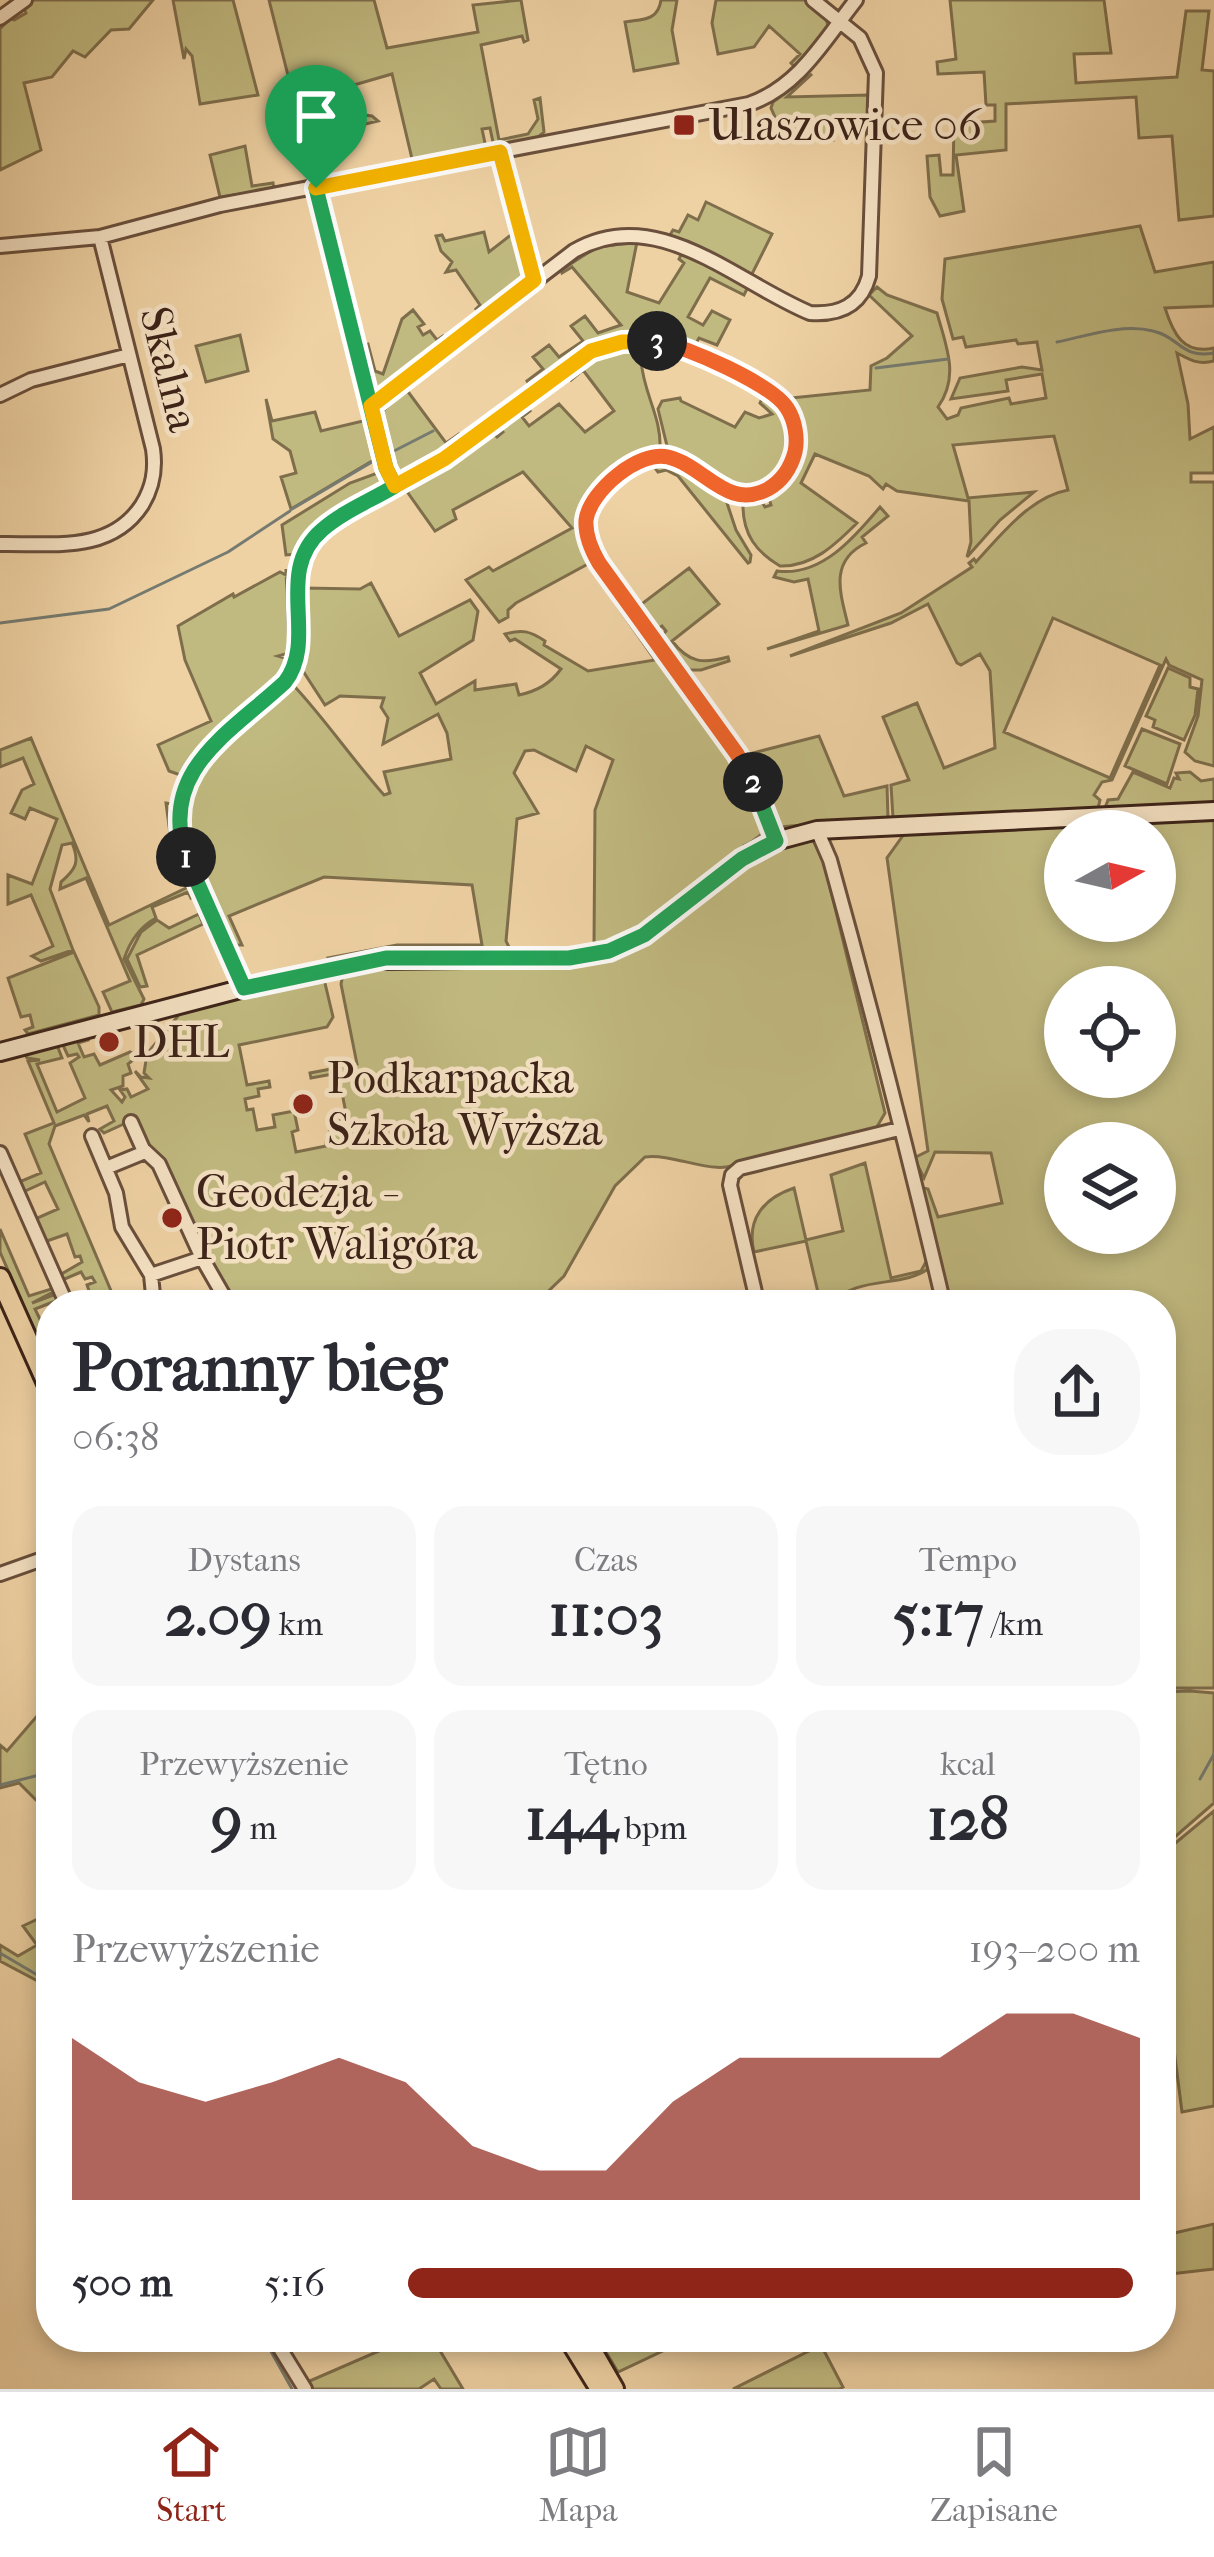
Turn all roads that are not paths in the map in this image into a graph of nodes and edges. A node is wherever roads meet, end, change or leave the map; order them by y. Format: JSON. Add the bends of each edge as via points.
{"nodes":[{"id":1,"x":26,"y":0,"type":"edge"},
{"id":2,"x":813,"y":0,"type":"edge"},
{"id":3,"x":856,"y":0,"type":"edge"},
{"id":4,"x":0,"y":18,"type":"edge"},
{"id":5,"x":841,"y":23,"type":"junction"},
{"id":6,"x":500,"y":152,"type":"junction"},
{"id":7,"x":316,"y":188,"type":"junction"},
{"id":8,"x":100,"y":237,"type":"junction"},
{"id":9,"x":0,"y":246,"type":"edge"},
{"id":10,"x":534,"y":280,"type":"junction"},
{"id":11,"x":129,"y":356,"type":"junction"},
{"id":12,"x":0,"y":395,"type":"edge"},
{"id":13,"x":371,"y":406,"type":"junction"},
{"id":14,"x":395,"y":486,"type":"junction"},
{"id":15,"x":0,"y":544,"type":"edge"},
{"id":16,"x":1214,"y":811,"type":"edge"},
{"id":17,"x":817,"y":830,"type":"junction"},
{"id":18,"x":776,"y":841,"type":"junction"},
{"id":19,"x":244,"y":988,"type":"junction"},
{"id":20,"x":0,"y":1052,"type":"edge"},
{"id":21,"x":131,"y":1122,"type":"dead end"},
{"id":22,"x":899,"y":1129,"type":"junction"},
{"id":23,"x":92,"y":1136,"type":"dead end"},
{"id":24,"x":145,"y":1152,"type":"junction"},
{"id":25,"x":0,"y":1153,"type":"edge"},
{"id":26,"x":106,"y":1168,"type":"junction"},
{"id":27,"x":202,"y":1258,"type":"junction"},
{"id":28,"x":151,"y":1275,"type":"junction"},
{"id":29,"x":0,"y":1277,"type":"edge"},
{"id":30,"x":60,"y":1290,"type":"edge"},
{"id":31,"x":152,"y":1290,"type":"edge"},
{"id":32,"x":220,"y":1290,"type":"edge"},
{"id":33,"x":754,"y":1290,"type":"edge"},
{"id":34,"x":941,"y":1290,"type":"edge"},
{"id":35,"x":36,"y":1359,"type":"edge"},
{"id":36,"x":36,"y":1561,"type":"edge"},
{"id":37,"x":0,"y":1574,"type":"edge"},
{"id":38,"x":282,"y":2352,"type":"edge"},
{"id":39,"x":577,"y":2352,"type":"edge"},
{"id":40,"x":593,"y":2352,"type":"edge"},
{"id":41,"x":305,"y":2389,"type":"edge"},
{"id":42,"x":599,"y":2389,"type":"edge"},
{"id":43,"x":614,"y":2389,"type":"edge"}],
"edges":[{"from":1,"to":4,"type":"street"},
{"from":2,"to":5,"type":"street"},
{"from":3,"to":5,"type":"street"},
{"from":5,"to":6,"type":"street","via":[[803,69],[755,102]]},
{"from":5,"to":10,"type":"street","via":[[867,49],[878,87],[869,276],[851,306],[810,313],[640,234],[593,240]]},
{"from":6,"to":7,"type":"street"},
{"from":6,"to":10,"type":"street"},
{"from":7,"to":8,"type":"street"},
{"from":7,"to":13,"type":"street"},
{"from":8,"to":9,"type":"street"},
{"from":8,"to":11,"type":"street","name":"Skalna"},
{"from":10,"to":13,"type":"street"},
{"from":11,"to":12,"type":"street"},
{"from":11,"to":15,"type":"street","name":"Skalna","via":[[154,458],[139,509],[97,540]]},
{"from":13,"to":14,"type":"street"},
{"from":14,"to":18,"type":"street","via":[[575,361],[612,344],[681,346],[778,398],[796,442],[772,487],[739,495],[655,456],[608,485],[586,518],[599,563],[737,754]]},
{"from":14,"to":19,"type":"street","via":[[313,539],[297,574],[291,674],[202,758],[180,798],[188,861]]},
{"from":16,"to":17,"type":"street"},
{"from":17,"to":18,"type":"street"},
{"from":17,"to":22,"type":"street"},
{"from":18,"to":19,"type":"street","via":[[609,951],[386,958]]},
{"from":19,"to":20,"type":"street"},
{"from":21,"to":24,"type":"street"},
{"from":22,"to":33,"type":"street","via":[[732,1175]]},
{"from":22,"to":34,"type":"street"},
{"from":23,"to":26,"type":"street"},
{"from":24,"to":26,"type":"street"},
{"from":24,"to":27,"type":"street","via":[[159,1164]]},
{"from":25,"to":30,"type":"street"},
{"from":26,"to":28,"type":"street","via":[[123,1231]]},
{"from":27,"to":28,"type":"street"},
{"from":27,"to":32,"type":"street"},
{"from":28,"to":31,"type":"street"},
{"from":29,"to":35,"type":"main road"},
{"from":36,"to":37,"type":"street"},
{"from":38,"to":41,"type":"street"},
{"from":39,"to":42,"type":"main road"},
{"from":40,"to":43,"type":"main road"}]}
